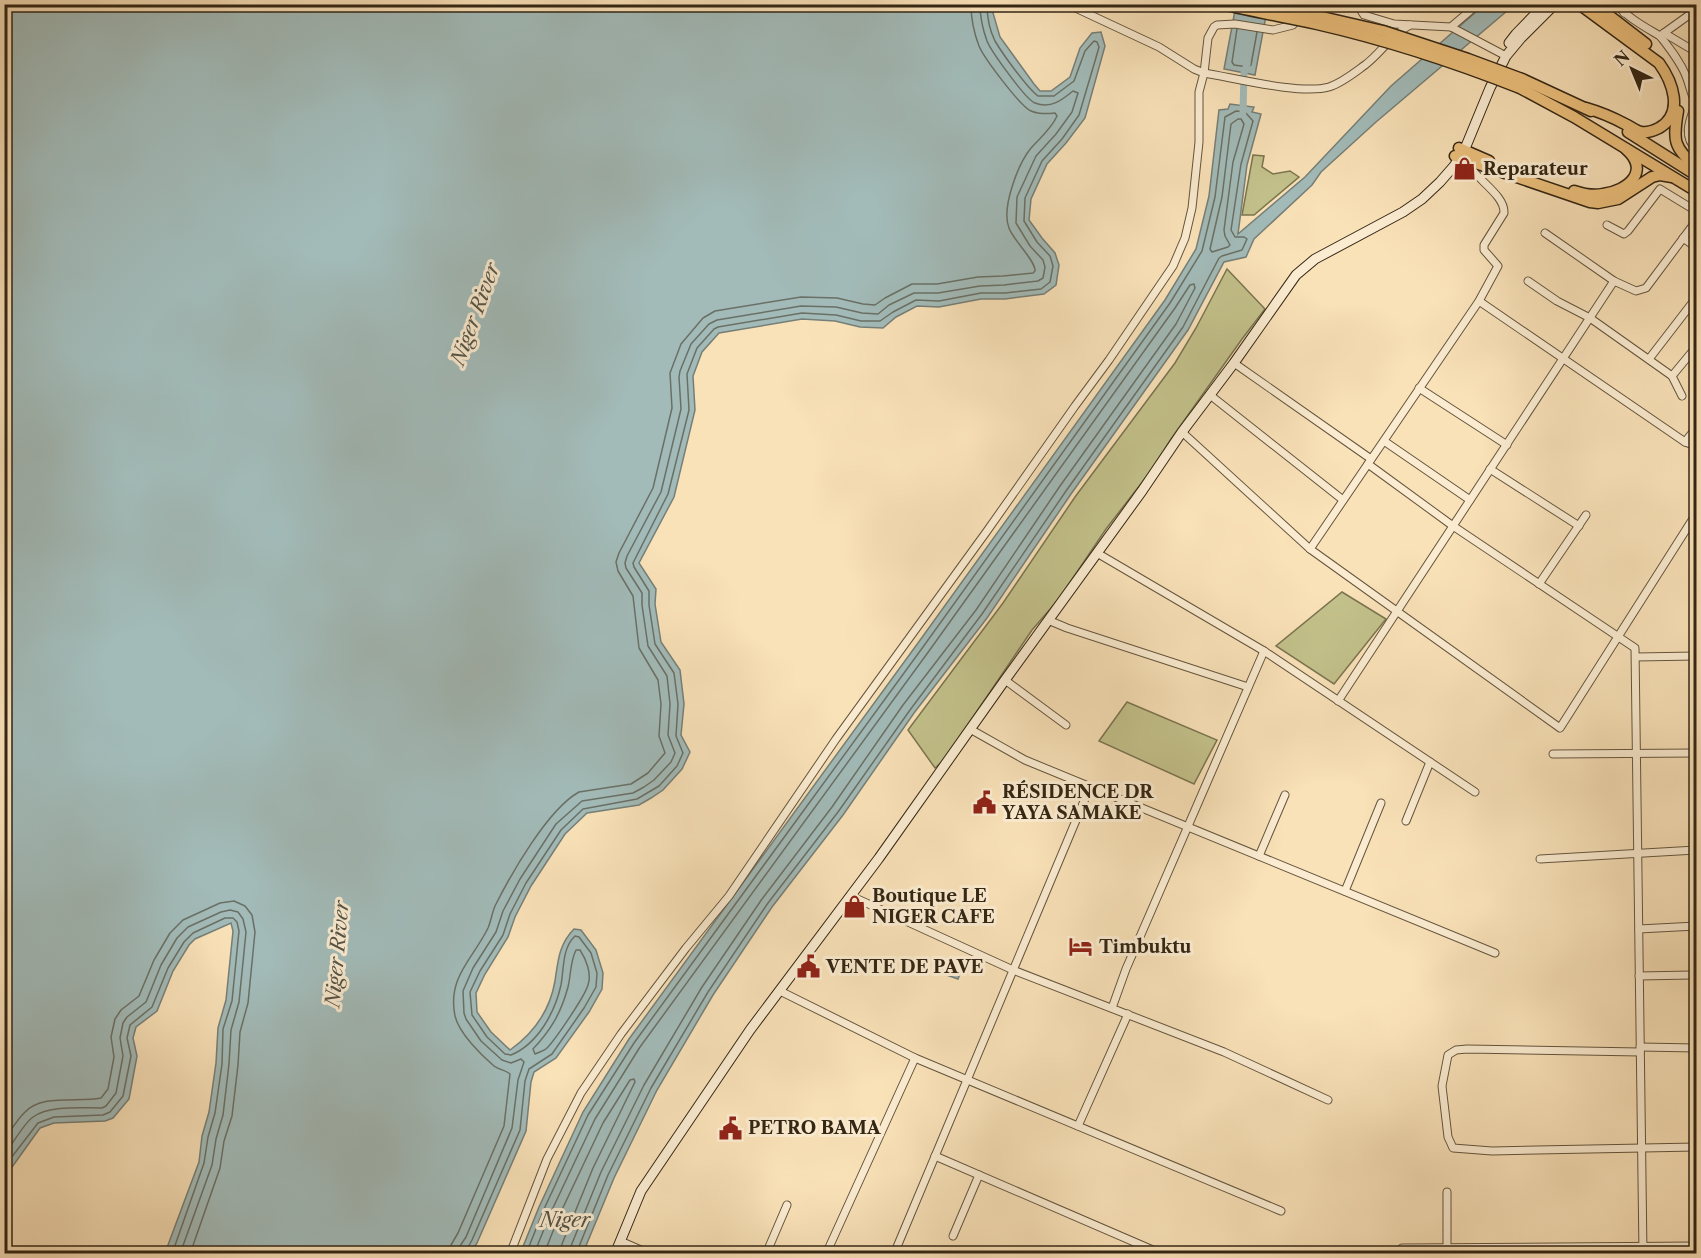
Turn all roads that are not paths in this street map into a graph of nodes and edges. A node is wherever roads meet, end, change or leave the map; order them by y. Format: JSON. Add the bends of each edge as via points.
{"nodes":[{"id":1,"x":1067,"y":4,"type":"edge"},
{"id":2,"x":1222,"y":4,"type":"edge"},
{"id":3,"x":1265,"y":4,"type":"edge"},
{"id":4,"x":1306,"y":4,"type":"edge"},
{"id":5,"x":1357,"y":4,"type":"edge"},
{"id":6,"x":1478,"y":4,"type":"edge"},
{"id":7,"x":1530,"y":4,"type":"edge"},
{"id":8,"x":1545,"y":4,"type":"edge"},
{"id":9,"x":1554,"y":4,"type":"edge"},
{"id":10,"x":1580,"y":4,"type":"edge"},
{"id":11,"x":1593,"y":4,"type":"edge"},
{"id":12,"x":1616,"y":4,"type":"edge"},
{"id":13,"x":1634,"y":4,"type":"edge"},
{"id":14,"x":1696,"y":10,"type":"edge"},
{"id":15,"x":1624,"y":13,"type":"junction"},
{"id":16,"x":1539,"y":14,"type":"junction"},
{"id":17,"x":1410,"y":25,"type":"junction"},
{"id":18,"x":1453,"y":28,"type":"junction"},
{"id":19,"x":1662,"y":34,"type":"junction"},
{"id":20,"x":1696,"y":52,"type":"edge"},
{"id":21,"x":1504,"y":55,"type":"junction"},
{"id":22,"x":1204,"y":74,"type":"junction"},
{"id":23,"x":1521,"y":84,"type":"junction"},
{"id":24,"x":1696,"y":104,"type":"edge"},
{"id":25,"x":1586,"y":108,"type":"junction"},
{"id":26,"x":1574,"y":117,"type":"junction"},
{"id":27,"x":1641,"y":132,"type":"junction"},
{"id":28,"x":1626,"y":149,"type":"junction"},
{"id":29,"x":1696,"y":149,"type":"edge"},
{"id":30,"x":1461,"y":155,"type":"junction"},
{"id":31,"x":1696,"y":169,"type":"edge"},
{"id":32,"x":1672,"y":177,"type":"junction"},
{"id":33,"x":1696,"y":189,"type":"edge"},
{"id":34,"x":1696,"y":211,"type":"edge"},
{"id":35,"x":1696,"y":220,"type":"edge"},
{"id":36,"x":1607,"y":225,"type":"dead end"},
{"id":37,"x":1545,"y":233,"type":"dead end"},
{"id":38,"x":1683,"y":238,"type":"junction"},
{"id":39,"x":1696,"y":248,"type":"edge"},
{"id":40,"x":1528,"y":281,"type":"dead end"},
{"id":41,"x":1614,"y":281,"type":"junction"},
{"id":42,"x":1696,"y":298,"type":"edge"},
{"id":43,"x":1479,"y":301,"type":"junction"},
{"id":44,"x":1590,"y":318,"type":"junction"},
{"id":45,"x":1696,"y":347,"type":"edge"},
{"id":46,"x":1563,"y":359,"type":"junction"},
{"id":47,"x":1649,"y":359,"type":"junction"},
{"id":48,"x":1234,"y":363,"type":"junction"},
{"id":49,"x":1672,"y":376,"type":"junction"},
{"id":50,"x":1419,"y":388,"type":"junction"},
{"id":51,"x":1210,"y":395,"type":"junction"},
{"id":52,"x":1682,"y":396,"type":"dead end"},
{"id":53,"x":1696,"y":428,"type":"edge"},
{"id":54,"x":1182,"y":432,"type":"junction"},
{"id":55,"x":1384,"y":441,"type":"junction"},
{"id":56,"x":1685,"y":442,"type":"junction"},
{"id":57,"x":1507,"y":445,"type":"junction"},
{"id":58,"x":1696,"y":446,"type":"edge"},
{"id":59,"x":1369,"y":461,"type":"junction"},
{"id":60,"x":1490,"y":469,"type":"junction"},
{"id":61,"x":1343,"y":500,"type":"junction"},
{"id":62,"x":1470,"y":500,"type":"junction"},
{"id":63,"x":1696,"y":514,"type":"edge"},
{"id":64,"x":1586,"y":515,"type":"dead end"},
{"id":65,"x":1453,"y":526,"type":"junction"},
{"id":66,"x":1578,"y":526,"type":"junction"},
{"id":67,"x":1310,"y":549,"type":"junction"},
{"id":68,"x":1097,"y":553,"type":"junction"},
{"id":69,"x":1539,"y":584,"type":"junction"},
{"id":70,"x":1397,"y":611,"type":"junction"},
{"id":71,"x":1048,"y":620,"type":"junction"},
{"id":72,"x":1618,"y":636,"type":"junction"},
{"id":73,"x":1264,"y":651,"type":"junction"},
{"id":74,"x":1696,"y":656,"type":"edge"},
{"id":75,"x":1636,"y":657,"type":"junction"},
{"id":76,"x":1005,"y":680,"type":"junction"},
{"id":77,"x":1248,"y":687,"type":"junction"},
{"id":78,"x":1338,"y":700,"type":"junction"},
{"id":79,"x":1066,"y":725,"type":"dead end"},
{"id":80,"x":970,"y":729,"type":"junction"},
{"id":81,"x":1696,"y":753,"type":"edge"},
{"id":82,"x":1553,"y":754,"type":"dead end"},
{"id":83,"x":1637,"y":754,"type":"junction"},
{"id":84,"x":1430,"y":762,"type":"junction"},
{"id":85,"x":1090,"y":787,"type":"junction"},
{"id":86,"x":1475,"y":792,"type":"dead end"},
{"id":87,"x":1285,"y":795,"type":"dead end"},
{"id":88,"x":1381,"y":803,"type":"dead end"},
{"id":89,"x":1406,"y":821,"type":"dead end"},
{"id":90,"x":1188,"y":827,"type":"junction"},
{"id":91,"x":1696,"y":850,"type":"edge"},
{"id":92,"x":1638,"y":852,"type":"junction"},
{"id":93,"x":1259,"y":856,"type":"junction"},
{"id":94,"x":1540,"y":859,"type":"dead end"},
{"id":95,"x":1345,"y":891,"type":"junction"},
{"id":96,"x":851,"y":896,"type":"junction"},
{"id":97,"x":1696,"y":926,"type":"edge"},
{"id":98,"x":1639,"y":929,"type":"junction"},
{"id":99,"x":1495,"y":952,"type":"dead end"},
{"id":100,"x":1013,"y":970,"type":"junction"},
{"id":101,"x":1692,"y":975,"type":"dead end"},
{"id":102,"x":1639,"y":976,"type":"junction"},
{"id":103,"x":780,"y":991,"type":"junction"},
{"id":104,"x":1112,"y":1008,"type":"junction"},
{"id":105,"x":1128,"y":1014,"type":"junction"},
{"id":106,"x":1696,"y":1048,"type":"edge"},
{"id":107,"x":1640,"y":1050,"type":"junction"},
{"id":108,"x":915,"y":1058,"type":"junction"},
{"id":109,"x":967,"y":1079,"type":"junction"},
{"id":110,"x":1328,"y":1100,"type":"dead end"},
{"id":111,"x":1078,"y":1126,"type":"junction"},
{"id":112,"x":1696,"y":1147,"type":"edge"},
{"id":113,"x":1641,"y":1149,"type":"junction"},
{"id":114,"x":935,"y":1156,"type":"junction"},
{"id":115,"x":979,"y":1175,"type":"junction"},
{"id":116,"x":1447,"y":1192,"type":"dead end"},
{"id":117,"x":787,"y":1205,"type":"dead end"},
{"id":118,"x":1281,"y":1211,"type":"dead end"},
{"id":119,"x":953,"y":1236,"type":"dead end"},
{"id":120,"x":620,"y":1241,"type":"junction"},
{"id":121,"x":1696,"y":1246,"type":"edge"},
{"id":122,"x":1402,"y":1248,"type":"dead end"},
{"id":123,"x":1447,"y":1250,"type":"edge"},
{"id":124,"x":1643,"y":1250,"type":"edge"},
{"id":125,"x":510,"y":1254,"type":"edge"},
{"id":126,"x":615,"y":1254,"type":"edge"},
{"id":127,"x":650,"y":1254,"type":"edge"},
{"id":128,"x":766,"y":1254,"type":"edge"},
{"id":129,"x":826,"y":1254,"type":"edge"},
{"id":130,"x":894,"y":1254,"type":"edge"},
{"id":131,"x":1162,"y":1254,"type":"edge"}],
"edges":[{"from":1,"to":22,"type":"street","via":[[1159,47]]},
{"from":2,"to":23,"type":"main road","bridge":true,"via":[[1318,24]]},
{"from":3,"to":23,"type":"main road","bridge":true,"via":[[1383,31],[1460,56]]},
{"from":4,"to":22,"type":"street","via":[[1293,25],[1273,30],[1235,24],[1214,27],[1208,38]]},
{"from":5,"to":17,"type":"street","via":[[1364,15]]},
{"from":6,"to":18,"type":"street"},
{"from":7,"to":16,"type":"main road"},
{"from":8,"to":16,"type":"main road"},
{"from":9,"to":16,"type":"main road"},
{"from":10,"to":27,"type":"main road","via":[[1659,63],[1669,79],[1674,98],[1671,117],[1656,130]]},
{"from":11,"to":31,"type":"main road","via":[[1670,68],[1680,91],[1674,134],[1679,150]]},
{"from":12,"to":15,"type":"street"},
{"from":13,"to":15,"type":"street"},
{"from":14,"to":19,"type":"street"},
{"from":15,"to":19,"type":"street"},
{"from":16,"to":21,"type":"main road"},
{"from":17,"to":18,"type":"street"},
{"from":17,"to":22,"type":"street","via":[[1364,66],[1329,87],[1277,86]]},
{"from":18,"to":21,"type":"street"},
{"from":19,"to":20,"type":"street"},
{"from":19,"to":24,"type":"street"},
{"from":21,"to":30,"type":"main road"},
{"from":22,"to":125,"type":"street","via":[[1199,92],[1199,142],[1192,208],[1173,266],[729,896],[686,948],[581,1093],[547,1159]]},
{"from":23,"to":25,"type":"main road"},
{"from":23,"to":26,"type":"main road"},
{"from":24,"to":29,"type":"street","via":[[1688,137]]},
{"from":25,"to":27,"type":"main road"},
{"from":25,"to":31,"type":"main road"},
{"from":26,"to":28,"type":"main road"},
{"from":26,"to":33,"type":"main road","via":[[1642,150]]},
{"from":27,"to":31,"type":"main road"},
{"from":28,"to":30,"type":"main road","via":[[1635,157],[1635,175],[1622,189],[1601,195],[1581,193]]},
{"from":28,"to":32,"type":"main road"},
{"from":30,"to":32,"type":"main road","via":[[1598,203],[1618,199],[1652,177]]},
{"from":30,"to":43,"type":"street","via":[[1504,209],[1484,245],[1498,266]]},
{"from":30,"to":48,"type":"main road","via":[[1382,223],[1304,267]]},
{"from":32,"to":33,"type":"main road"},
{"from":34,"to":36,"type":"street","via":[[1660,189],[1624,234]]},
{"from":35,"to":38,"type":"street"},
{"from":37,"to":41,"type":"street"},
{"from":38,"to":39,"type":"street"},
{"from":38,"to":41,"type":"street","via":[[1646,288],[1636,291]]},
{"from":40,"to":44,"type":"street"},
{"from":41,"to":44,"type":"street"},
{"from":42,"to":47,"type":"street"},
{"from":43,"to":46,"type":"street"},
{"from":43,"to":50,"type":"street"},
{"from":44,"to":46,"type":"street"},
{"from":44,"to":47,"type":"street"},
{"from":45,"to":49,"type":"street"},
{"from":46,"to":56,"type":"street"},
{"from":46,"to":57,"type":"street"},
{"from":47,"to":49,"type":"street"},
{"from":48,"to":51,"type":"main road"},
{"from":48,"to":59,"type":"street"},
{"from":49,"to":52,"type":"street"},
{"from":50,"to":55,"type":"street"},
{"from":50,"to":57,"type":"street"},
{"from":51,"to":54,"type":"main road"},
{"from":51,"to":61,"type":"street"},
{"from":53,"to":56,"type":"street"},
{"from":54,"to":67,"type":"street"},
{"from":54,"to":68,"type":"main road"},
{"from":55,"to":59,"type":"street"},
{"from":55,"to":62,"type":"street"},
{"from":56,"to":58,"type":"street"},
{"from":57,"to":60,"type":"street"},
{"from":59,"to":61,"type":"street"},
{"from":59,"to":65,"type":"street"},
{"from":60,"to":62,"type":"street"},
{"from":60,"to":66,"type":"street"},
{"from":61,"to":67,"type":"street"},
{"from":62,"to":65,"type":"street"},
{"from":63,"to":72,"type":"street"},
{"from":64,"to":66,"type":"street"},
{"from":65,"to":69,"type":"street"},
{"from":65,"to":70,"type":"street"},
{"from":66,"to":69,"type":"street"},
{"from":67,"to":70,"type":"street"},
{"from":68,"to":71,"type":"main road"},
{"from":68,"to":73,"type":"street"},
{"from":69,"to":72,"type":"street"},
{"from":70,"to":72,"type":"street","via":[[1560,728]]},
{"from":70,"to":78,"type":"street"},
{"from":71,"to":76,"type":"main road"},
{"from":71,"to":77,"type":"street"},
{"from":72,"to":75,"type":"street","via":[[1635,648]]},
{"from":73,"to":77,"type":"street"},
{"from":73,"to":78,"type":"street"},
{"from":74,"to":75,"type":"street"},
{"from":75,"to":83,"type":"street"},
{"from":76,"to":79,"type":"street"},
{"from":76,"to":80,"type":"main road"},
{"from":77,"to":90,"type":"street"},
{"from":78,"to":84,"type":"street"},
{"from":80,"to":85,"type":"street","via":[[1025,760]]},
{"from":80,"to":96,"type":"main road"},
{"from":81,"to":83,"type":"street"},
{"from":82,"to":83,"type":"street"},
{"from":83,"to":92,"type":"street"},
{"from":84,"to":86,"type":"street"},
{"from":84,"to":89,"type":"street"},
{"from":85,"to":90,"type":"street"},
{"from":85,"to":100,"type":"street"},
{"from":87,"to":93,"type":"street"},
{"from":88,"to":95,"type":"street"},
{"from":90,"to":93,"type":"street"},
{"from":90,"to":104,"type":"street"},
{"from":91,"to":92,"type":"street"},
{"from":92,"to":94,"type":"street"},
{"from":92,"to":98,"type":"street"},
{"from":93,"to":95,"type":"street"},
{"from":95,"to":99,"type":"street"},
{"from":96,"to":100,"type":"street"},
{"from":96,"to":103,"type":"main road"},
{"from":97,"to":98,"type":"street"},
{"from":98,"to":102,"type":"street"},
{"from":100,"to":104,"type":"street"},
{"from":100,"to":109,"type":"street"},
{"from":101,"to":102,"type":"street"},
{"from":102,"to":107,"type":"street"},
{"from":103,"to":108,"type":"street"},
{"from":103,"to":120,"type":"main road","via":[[647,1181]]},
{"from":104,"to":105,"type":"street"},
{"from":105,"to":110,"type":"street","via":[[1224,1052]]},
{"from":105,"to":111,"type":"street"},
{"from":106,"to":107,"type":"street"},
{"from":107,"to":113,"type":"street"},
{"from":107,"to":113,"type":"street","via":[[1456,1050],[1449,1055],[1442,1086],[1448,1137],[1453,1148]]},
{"from":108,"to":109,"type":"street"},
{"from":108,"to":129,"type":"street"},
{"from":109,"to":111,"type":"street"},
{"from":109,"to":114,"type":"street"},
{"from":111,"to":118,"type":"street"},
{"from":112,"to":113,"type":"street"},
{"from":113,"to":124,"type":"street"},
{"from":114,"to":115,"type":"street"},
{"from":114,"to":130,"type":"street"},
{"from":115,"to":119,"type":"street"},
{"from":115,"to":131,"type":"street"},
{"from":116,"to":123,"type":"street"},
{"from":117,"to":128,"type":"street"},
{"from":120,"to":126,"type":"main road"},
{"from":120,"to":127,"type":"street"},
{"from":121,"to":124,"type":"street"},
{"from":122,"to":123,"type":"street"},
{"from":123,"to":124,"type":"street"}]}
